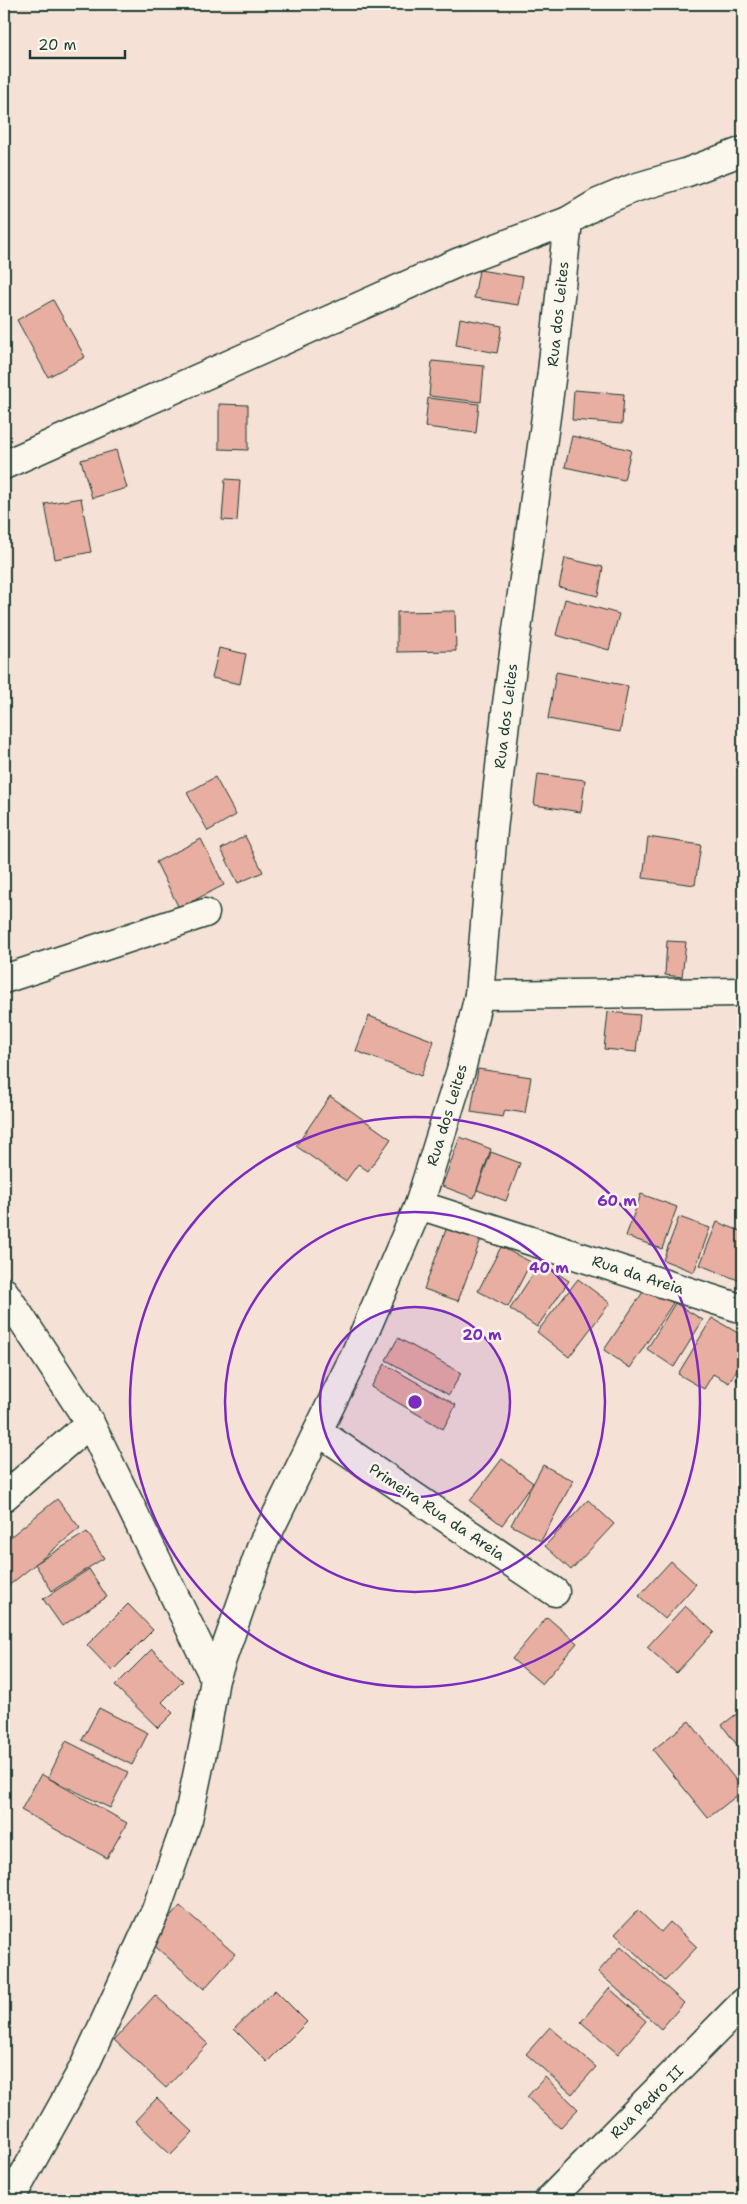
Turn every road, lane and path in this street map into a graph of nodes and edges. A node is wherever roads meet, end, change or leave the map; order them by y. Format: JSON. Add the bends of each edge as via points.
{"nodes":[{"id":1,"x":743,"y":151,"type":"edge"},
{"id":2,"x":568,"y":220,"type":"junction"},
{"id":3,"x":4,"y":465,"type":"edge"},
{"id":4,"x":205,"y":913,"type":"dead end"},
{"id":5,"x":4,"y":979,"type":"edge"},
{"id":6,"x":743,"y":992,"type":"edge"},
{"id":7,"x":479,"y":995,"type":"junction"},
{"id":8,"x":419,"y":1205,"type":"junction"},
{"id":9,"x":4,"y":1292,"type":"edge"},
{"id":10,"x":743,"y":1309,"type":"edge"},
{"id":11,"x":90,"y":1423,"type":"junction"},
{"id":12,"x":319,"y":1432,"type":"junction"},
{"id":13,"x":4,"y":1497,"type":"edge"},
{"id":14,"x":555,"y":1592,"type":"dead end"},
{"id":15,"x":215,"y":1680,"type":"junction"},
{"id":16,"x":743,"y":2003,"type":"edge"},
{"id":17,"x":12,"y":2198,"type":"edge"},
{"id":18,"x":549,"y":2200,"type":"edge"}],
"edges":[{"from":1,"to":2,"type":"street","via":[[598,202]]},
{"from":2,"to":3,"type":"street","via":[[459,262]]},
{"from":2,"to":7,"type":"street","name":"Rua dos Leites","via":[[552,372],[507,704]]},
{"from":4,"to":5,"type":"street"},
{"from":6,"to":7,"type":"street"},
{"from":7,"to":8,"type":"street","name":"Rua dos Leites","via":[[461,1070]]},
{"from":8,"to":10,"type":"street","name":"Rua da Areia"},
{"from":8,"to":12,"type":"street","name":"Rua dos Leites"},
{"from":9,"to":11,"type":"street"},
{"from":11,"to":13,"type":"street"},
{"from":11,"to":15,"type":"street"},
{"from":12,"to":14,"type":"street","name":"Primeira Rua da Areia"},
{"from":12,"to":15,"type":"street","name":"Rua dos Leites","via":[[262,1545]]},
{"from":15,"to":17,"type":"street","name":"Rua dos Leites","via":[[188,1819],[156,1910],[84,2067]]},
{"from":16,"to":18,"type":"street","name":"Rua Pedro II"}]}
